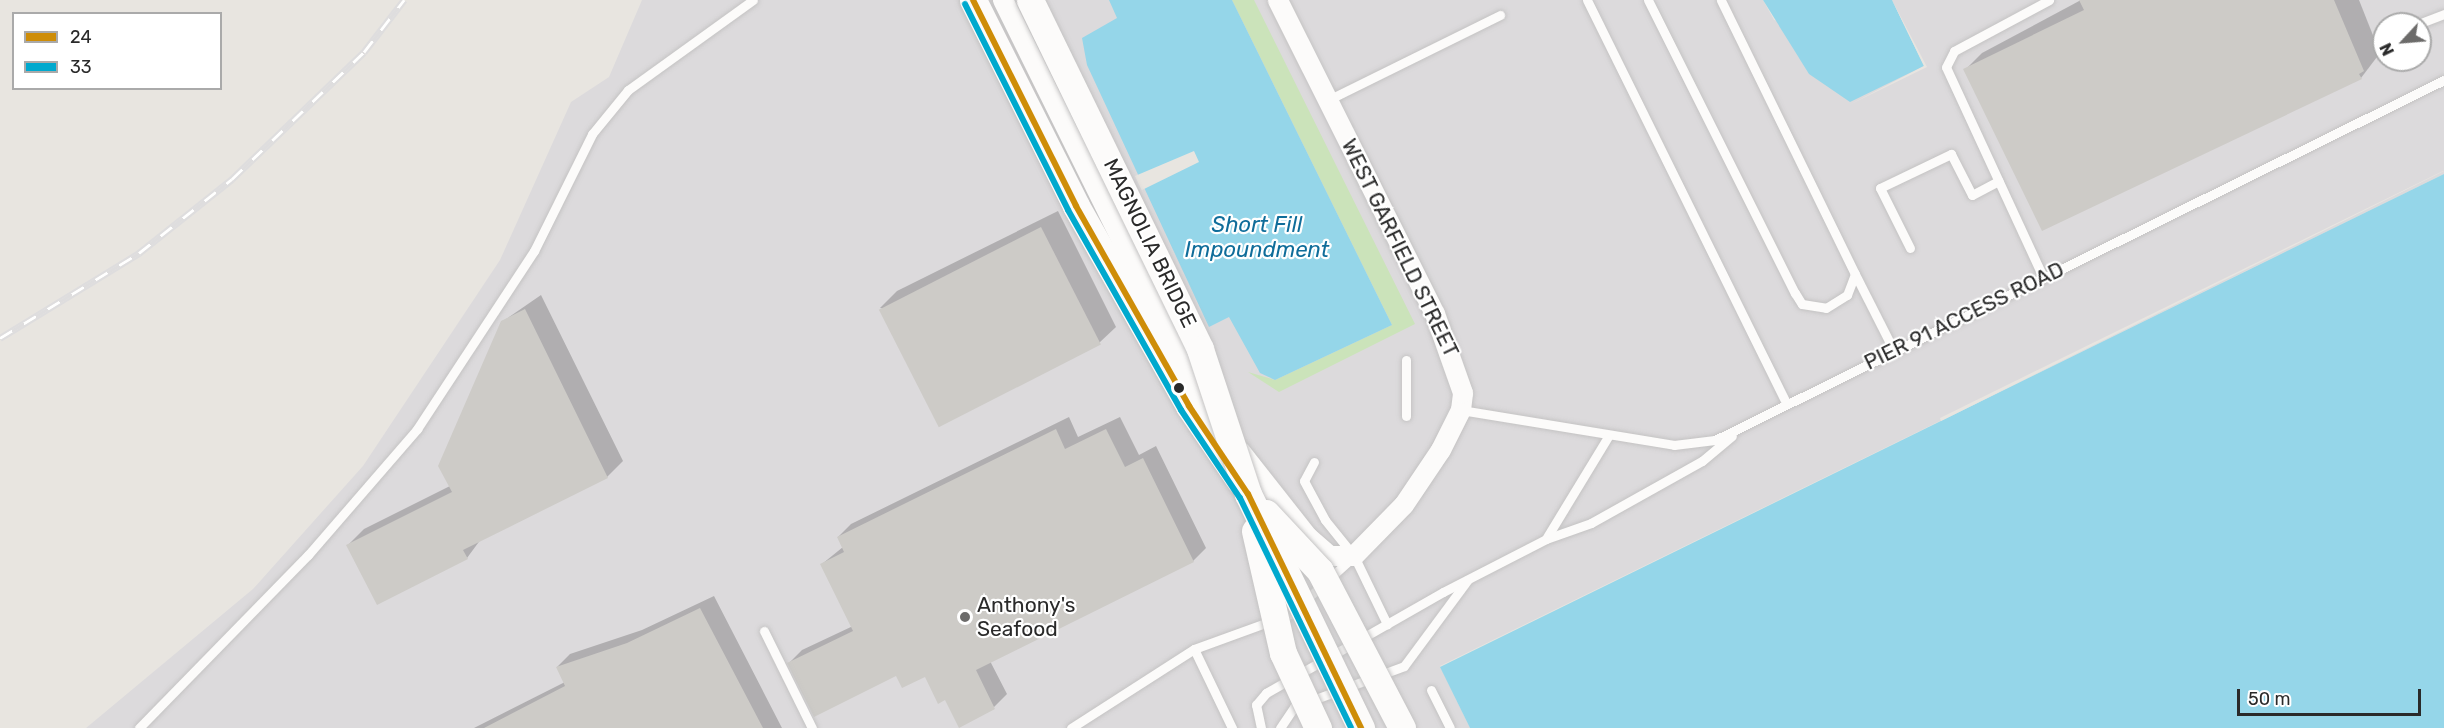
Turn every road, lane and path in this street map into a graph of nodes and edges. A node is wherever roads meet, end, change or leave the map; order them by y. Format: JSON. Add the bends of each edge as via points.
{"nodes":[{"id":1,"x":753,"y":0,"type":"edge"},
{"id":2,"x":973,"y":0,"type":"edge"},
{"id":3,"x":1003,"y":0,"type":"edge"},
{"id":4,"x":1030,"y":0,"type":"edge"},
{"id":5,"x":1278,"y":0,"type":"edge"},
{"id":6,"x":1587,"y":0,"type":"edge"},
{"id":7,"x":1648,"y":0,"type":"edge"},
{"id":8,"x":1721,"y":0,"type":"edge"},
{"id":9,"x":2049,"y":0,"type":"edge"},
{"id":10,"x":1500,"y":15,"type":"dead end"},
{"id":11,"x":2444,"y":80,"type":"edge"},
{"id":12,"x":1328,"y":100,"type":"junction"},
{"id":13,"x":1998,"y":181,"type":"junction"},
{"id":14,"x":1910,"y":248,"type":"dead end"},
{"id":15,"x":1855,"y":274,"type":"junction"},
{"id":16,"x":2043,"y":277,"type":"junction"},
{"id":17,"x":1894,"y":351,"type":"junction"},
{"id":18,"x":1406,"y":360,"type":"dead end"},
{"id":19,"x":1787,"y":404,"type":"junction"},
{"id":20,"x":1461,"y":410,"type":"junction"},
{"id":21,"x":1406,"y":416,"type":"dead end"},
{"id":22,"x":1746,"y":425,"type":"junction"},
{"id":23,"x":1610,"y":435,"type":"junction"},
{"id":24,"x":1314,"y":462,"type":"dead end"},
{"id":25,"x":1248,"y":494,"type":"junction"},
{"id":26,"x":1546,"y":538,"type":"junction"},
{"id":27,"x":1354,"y":556,"type":"junction"},
{"id":28,"x":1468,"y":579,"type":"junction"},
{"id":29,"x":1387,"y":624,"type":"junction"},
{"id":30,"x":764,"y":631,"type":"dead end"},
{"id":31,"x":1194,"y":649,"type":"junction"},
{"id":32,"x":1431,"y":690,"type":"dead end"},
{"id":33,"x":139,"y":728,"type":"edge"},
{"id":34,"x":812,"y":728,"type":"edge"},
{"id":35,"x":1071,"y":728,"type":"edge"},
{"id":36,"x":1232,"y":728,"type":"edge"},
{"id":37,"x":1261,"y":728,"type":"edge"},
{"id":38,"x":1280,"y":728,"type":"edge"},
{"id":39,"x":1318,"y":728,"type":"edge"},
{"id":40,"x":1361,"y":728,"type":"edge"},
{"id":41,"x":1402,"y":728,"type":"edge"},
{"id":42,"x":1450,"y":728,"type":"edge"}],
"edges":[{"from":1,"to":33,"type":"lane","via":[[628,90],[592,134],[534,251],[417,429],[301,562]]},
{"from":2,"to":25,"type":"main road","name":"MAGNOLIA BRIDGE","bridge":true,"via":[[1076,206],[1189,406]]},
{"from":3,"to":27,"type":"street","via":[[1219,422],[1273,499],[1330,556]]},
{"from":4,"to":25,"type":"main road","name":"MAGNOLIA BRIDGE","bridge":true,"via":[[1200,349]]},
{"from":5,"to":12,"type":"street","name":"WEST GARFIELD STREET"},
{"from":6,"to":19,"type":"lane"},
{"from":7,"to":15,"type":"lane","via":[[1802,304],[1813,308],[1838,303]]},
{"from":8,"to":15,"type":"lane"},
{"from":9,"to":13,"type":"lane","via":[[1954,51],[1946,67]]},
{"from":10,"to":12,"type":"lane"},
{"from":11,"to":16,"type":"lane","name":"PIER 91 ACCESS ROAD"},
{"from":12,"to":20,"type":"street","name":"WEST GARFIELD STREET","via":[[1435,314],[1460,374]]},
{"from":13,"to":14,"type":"lane","via":[[1971,195],[1951,154],[1880,188]]},
{"from":13,"to":16,"type":"lane"},
{"from":15,"to":17,"type":"lane"},
{"from":16,"to":17,"type":"lane","name":"PIER 91 ACCESS ROAD"},
{"from":17,"to":19,"type":"lane","name":"PIER 91 ACCESS ROAD"},
{"from":18,"to":21,"type":"lane"},
{"from":19,"to":22,"type":"lane","name":"PIER 91 ACCESS ROAD"},
{"from":20,"to":23,"type":"lane","name":"PIER 91 ACCESS ROAD"},
{"from":20,"to":27,"type":"street","via":[[1404,506]]},
{"from":22,"to":23,"type":"lane","name":"PIER 91 ACCESS ROAD","via":[[1715,440],[1689,445]]},
{"from":22,"to":26,"type":"lane","via":[[1702,461],[1591,523]]},
{"from":23,"to":26,"type":"lane","via":[[1562,521]]},
{"from":24,"to":27,"type":"lane","via":[[1304,481],[1325,520]]},
{"from":25,"to":39,"type":"main road","bridge":true,"via":[[1269,608]]},
{"from":25,"to":40,"type":"main road","name":"MAGNOLIA BRIDGE","bridge":true},
{"from":25,"to":41,"type":"main road","bridge":true,"via":[[1320,571]]},
{"from":26,"to":28,"type":"lane"},
{"from":27,"to":29,"type":"lane"},
{"from":27,"to":31,"type":"lane","via":[[1290,614]]},
{"from":28,"to":29,"type":"lane"},
{"from":28,"to":38,"type":"lane","via":[[1404,666],[1294,707]]},
{"from":29,"to":37,"type":"lane","via":[[1266,693],[1256,705]]},
{"from":30,"to":34,"type":"lane"},
{"from":31,"to":35,"type":"lane"},
{"from":31,"to":36,"type":"lane"},
{"from":32,"to":42,"type":"lane"}]}
